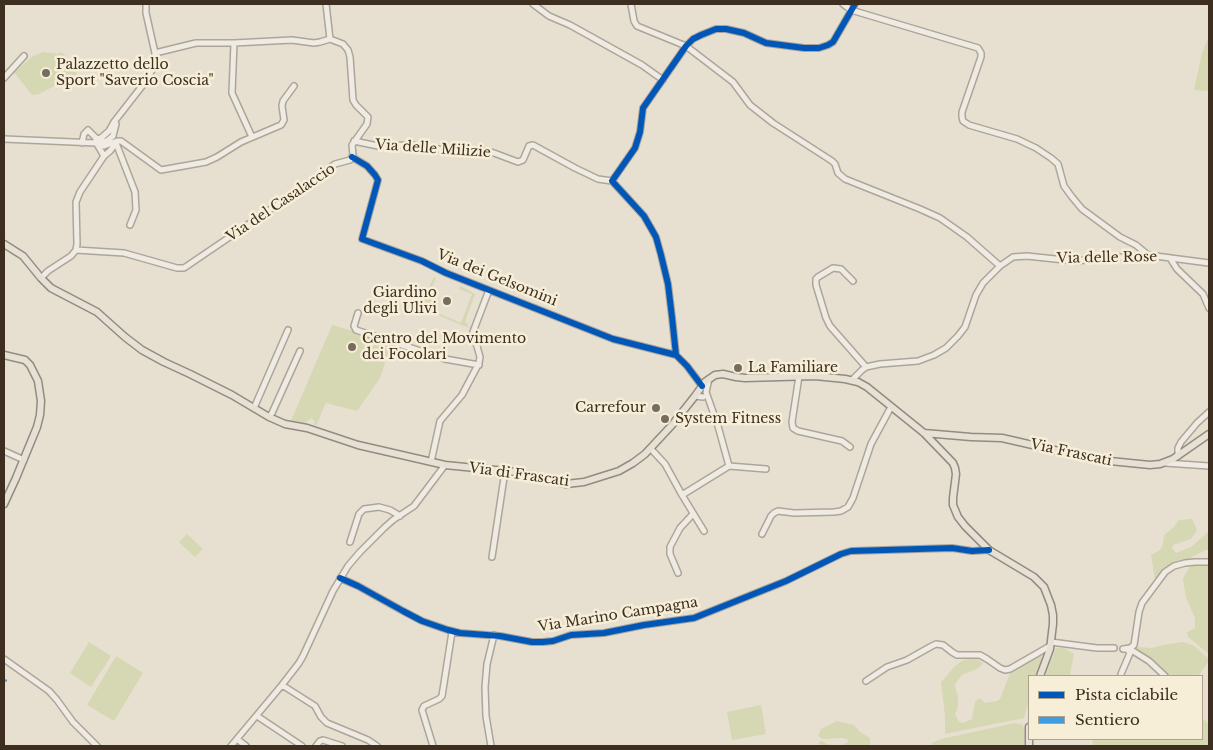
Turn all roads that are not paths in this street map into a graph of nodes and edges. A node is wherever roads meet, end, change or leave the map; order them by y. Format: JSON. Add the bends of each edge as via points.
{"nodes":[{"id":1,"x":146,"y":4,"type":"edge"},
{"id":2,"x":326,"y":4,"type":"edge"},
{"id":3,"x":533,"y":4,"type":"edge"},
{"id":4,"x":631,"y":4,"type":"edge"},
{"id":5,"x":843,"y":4,"type":"edge"},
{"id":6,"x":854,"y":4,"type":"edge"},
{"id":7,"x":851,"y":10,"type":"junction"},
{"id":8,"x":330,"y":39,"type":"junction"},
{"id":9,"x":234,"y":43,"type":"junction"},
{"id":10,"x":686,"y":46,"type":"junction"},
{"id":11,"x":155,"y":53,"type":"junction"},
{"id":12,"x":24,"y":56,"type":"dead end"},
{"id":13,"x":4,"y":78,"type":"edge"},
{"id":14,"x":663,"y":80,"type":"junction"},
{"id":15,"x":294,"y":86,"type":"dead end"},
{"id":16,"x":252,"y":138,"type":"junction"},
{"id":17,"x":4,"y":139,"type":"edge"},
{"id":18,"x":354,"y":141,"type":"junction"},
{"id":19,"x":117,"y":142,"type":"junction"},
{"id":20,"x":82,"y":143,"type":"junction"},
{"id":21,"x":99,"y":143,"type":"junction"},
{"id":22,"x":104,"y":156,"type":"junction"},
{"id":23,"x":352,"y":156,"type":"junction"},
{"id":24,"x":612,"y":181,"type":"junction"},
{"id":25,"x":130,"y":225,"type":"dead end"},
{"id":26,"x":4,"y":244,"type":"edge"},
{"id":27,"x":76,"y":250,"type":"junction"},
{"id":28,"x":1148,"y":255,"type":"junction"},
{"id":29,"x":1170,"y":258,"type":"junction"},
{"id":30,"x":1209,"y":263,"type":"edge"},
{"id":31,"x":1000,"y":266,"type":"junction"},
{"id":32,"x":41,"y":278,"type":"junction"},
{"id":33,"x":853,"y":281,"type":"dead end"},
{"id":34,"x":489,"y":290,"type":"junction"},
{"id":35,"x":1209,"y":308,"type":"edge"},
{"id":36,"x":358,"y":313,"type":"dead end"},
{"id":37,"x":288,"y":330,"type":"dead end"},
{"id":38,"x":300,"y":351,"type":"dead end"},
{"id":39,"x":4,"y":355,"type":"edge"},
{"id":40,"x":676,"y":355,"type":"junction"},
{"id":41,"x":479,"y":362,"type":"junction"},
{"id":42,"x":866,"y":367,"type":"junction"},
{"id":43,"x":799,"y":376,"type":"junction"},
{"id":44,"x":852,"y":380,"type":"junction"},
{"id":45,"x":703,"y":387,"type":"junction"},
{"id":46,"x":708,"y":402,"type":"junction"},
{"id":47,"x":891,"y":407,"type":"junction"},
{"id":48,"x":254,"y":408,"type":"junction"},
{"id":49,"x":1209,"y":412,"type":"edge"},
{"id":50,"x":270,"y":417,"type":"junction"},
{"id":51,"x":924,"y":433,"type":"junction"},
{"id":52,"x":1209,"y":434,"type":"edge"},
{"id":53,"x":850,"y":447,"type":"dead end"},
{"id":54,"x":651,"y":449,"type":"junction"},
{"id":55,"x":4,"y":451,"type":"edge"},
{"id":56,"x":1178,"y":456,"type":"junction"},
{"id":57,"x":24,"y":460,"type":"junction"},
{"id":58,"x":430,"y":462,"type":"junction"},
{"id":59,"x":1163,"y":463,"type":"junction"},
{"id":60,"x":445,"y":465,"type":"junction"},
{"id":61,"x":729,"y":466,"type":"junction"},
{"id":62,"x":1209,"y":466,"type":"edge"},
{"id":63,"x":766,"y":469,"type":"dead end"},
{"id":64,"x":505,"y":471,"type":"junction"},
{"id":65,"x":682,"y":495,"type":"junction"},
{"id":66,"x":4,"y":504,"type":"edge"},
{"id":67,"x":693,"y":514,"type":"junction"},
{"id":68,"x":400,"y":516,"type":"junction"},
{"id":69,"x":704,"y":531,"type":"dead end"},
{"id":70,"x":762,"y":534,"type":"dead end"},
{"id":71,"x":350,"y":542,"type":"dead end"},
{"id":72,"x":989,"y":550,"type":"junction"},
{"id":73,"x":492,"y":557,"type":"dead end"},
{"id":74,"x":1209,"y":562,"type":"edge"},
{"id":75,"x":678,"y":572,"type":"dead end"},
{"id":76,"x":340,"y":578,"type":"junction"},
{"id":77,"x":452,"y":632,"type":"junction"},
{"id":78,"x":494,"y":636,"type":"junction"},
{"id":79,"x":1051,"y":644,"type":"junction"},
{"id":80,"x":1114,"y":648,"type":"dead end"},
{"id":81,"x":1125,"y":649,"type":"junction"},
{"id":82,"x":4,"y":659,"type":"edge"},
{"id":83,"x":1121,"y":674,"type":"dead end"},
{"id":84,"x":1040,"y":675,"type":"edge"},
{"id":85,"x":1164,"y":675,"type":"edge"},
{"id":86,"x":866,"y":680,"type":"dead end"},
{"id":87,"x":282,"y":685,"type":"junction"},
{"id":88,"x":257,"y":716,"type":"junction"},
{"id":89,"x":237,"y":739,"type":"junction"},
{"id":90,"x":97,"y":746,"type":"edge"},
{"id":91,"x":231,"y":746,"type":"edge"},
{"id":92,"x":246,"y":746,"type":"edge"},
{"id":93,"x":302,"y":746,"type":"edge"},
{"id":94,"x":316,"y":746,"type":"edge"},
{"id":95,"x":342,"y":746,"type":"edge"},
{"id":96,"x":377,"y":746,"type":"edge"},
{"id":97,"x":433,"y":746,"type":"edge"},
{"id":98,"x":492,"y":746,"type":"edge"}],
"edges":[{"from":1,"to":11,"type":"street"},
{"from":2,"to":8,"type":"street"},
{"from":3,"to":14,"type":"street"},
{"from":4,"to":10,"type":"street","via":[[637,26]]},
{"from":5,"to":7,"type":"street"},
{"from":6,"to":7,"type":"street"},
{"from":7,"to":10,"type":"street","via":[[834,41],[821,47],[766,43],[742,32],[722,29],[704,33]]},
{"from":7,"to":28,"type":"street","via":[[978,48],[981,58],[962,112],[963,121],[1018,140],[1052,158],[1058,164],[1064,186],[1082,209]]},
{"from":8,"to":9,"type":"street","via":[[316,43],[292,40]]},
{"from":8,"to":18,"type":"street","via":[[348,50],[353,100],[368,117],[367,124]]},
{"from":9,"to":11,"type":"street","via":[[195,43]]},
{"from":9,"to":16,"type":"street","via":[[232,91]]},
{"from":10,"to":14,"type":"street"},
{"from":10,"to":31,"type":"street","via":[[733,82],[749,103],[769,120],[831,160],[845,179],[938,217]]},
{"from":11,"to":21,"type":"street","via":[[150,75],[121,112],[113,136]]},
{"from":12,"to":13,"type":"street"},
{"from":14,"to":24,"type":"street","via":[[643,108],[635,148]]},
{"from":15,"to":16,"type":"street","via":[[283,101],[282,124]]},
{"from":16,"to":19,"type":"street","via":[[210,160],[164,170],[158,169],[124,143]]},
{"from":17,"to":20,"type":"street"},
{"from":18,"to":23,"type":"street"},
{"from":18,"to":24,"type":"street","name":"Via delle Milizie","via":[[378,146],[484,151],[518,162],[533,145],[601,180]]},
{"from":19,"to":21,"type":"street","via":[[108,148]]},
{"from":19,"to":22,"type":"street"},
{"from":19,"to":25,"type":"street","via":[[135,192],[135,212]]},
{"from":20,"to":21,"type":"street"},
{"from":20,"to":21,"type":"street","via":[[88,130]]},
{"from":21,"to":22,"type":"street"},
{"from":22,"to":27,"type":"street","via":[[77,200]]},
{"from":23,"to":27,"type":"street","name":"Via del Casalaccio","via":[[349,161],[335,164],[185,268],[124,253]]},
{"from":23,"to":34,"type":"street","name":"Via dei Gelsomini","via":[[368,166],[378,180],[362,239]]},
{"from":24,"to":40,"type":"street","via":[[644,216],[656,237],[667,280]]},
{"from":26,"to":32,"type":"main road","name":"Via di Frascati","via":[[21,254]]},
{"from":27,"to":32,"type":"street"},
{"from":28,"to":29,"type":"street","name":"Via delle Rose"},
{"from":28,"to":31,"type":"street","name":"Via delle Rose","via":[[1074,261],[1017,256]]},
{"from":29,"to":30,"type":"street","name":"Via delle Rose"},
{"from":29,"to":35,"type":"street","via":[[1203,294]]},
{"from":31,"to":42,"type":"street","name":"Via delle Rose","via":[[979,289],[965,327],[943,350],[915,362]]},
{"from":32,"to":48,"type":"main road","name":"Via di Frascati","via":[[56,291],[98,312],[149,354]]},
{"from":33,"to":42,"type":"street","via":[[840,269],[834,268],[820,275],[815,282],[832,328]]},
{"from":34,"to":40,"type":"street","name":"Via dei Gelsomini","via":[[613,339]]},
{"from":34,"to":41,"type":"street","via":[[473,332]]},
{"from":36,"to":41,"type":"street","via":[[356,330],[445,359]]},
{"from":37,"to":48,"type":"street"},
{"from":38,"to":50,"type":"street"},
{"from":39,"to":57,"type":"main road","via":[[26,361],[38,381],[40,415]]},
{"from":40,"to":45,"type":"street"},
{"from":41,"to":58,"type":"street","via":[[462,395],[440,421]]},
{"from":42,"to":44,"type":"street"},
{"from":43,"to":44,"type":"main road"},
{"from":43,"to":45,"type":"main road","via":[[745,378],[721,374],[715,375]]},
{"from":43,"to":53,"type":"street","via":[[793,428],[842,441]]},
{"from":44,"to":47,"type":"main road","via":[[867,387]]},
{"from":45,"to":46,"type":"street"},
{"from":45,"to":46,"type":"street","via":[[703,397]]},
{"from":45,"to":54,"type":"main road","name":"Via di Frascati"},
{"from":46,"to":61,"type":"street"},
{"from":47,"to":51,"type":"main road"},
{"from":47,"to":70,"type":"street","via":[[871,444],[848,507],[834,512],[778,511]]},
{"from":48,"to":50,"type":"main road","name":"Via di Frascati"},
{"from":49,"to":56,"type":"street","via":[[1180,444]]},
{"from":50,"to":58,"type":"main road","name":"Via di Frascati","via":[[358,445]]},
{"from":51,"to":59,"type":"main road","name":"Via Frascati","via":[[1002,438],[1110,461],[1148,465]]},
{"from":51,"to":72,"type":"main road","via":[[955,466],[952,504],[958,517]]},
{"from":52,"to":56,"type":"main road","name":"Via Frascati"},
{"from":54,"to":64,"type":"main road","name":"Via di Frascati","via":[[621,470],[580,483],[560,483]]},
{"from":54,"to":65,"type":"street","via":[[665,464]]},
{"from":55,"to":57,"type":"street"},
{"from":56,"to":59,"type":"main road","name":"Via Frascati"},
{"from":57,"to":66,"type":"main road"},
{"from":58,"to":60,"type":"main road","name":"Via di Frascati"},
{"from":59,"to":62,"type":"street"},
{"from":60,"to":64,"type":"main road","name":"Via di Frascati"},
{"from":60,"to":68,"type":"street","via":[[416,503]]},
{"from":61,"to":63,"type":"street"},
{"from":61,"to":65,"type":"street"},
{"from":64,"to":73,"type":"street"},
{"from":65,"to":67,"type":"street"},
{"from":67,"to":69,"type":"street"},
{"from":67,"to":75,"type":"street","via":[[670,547]]},
{"from":68,"to":71,"type":"street","via":[[379,507],[364,509],[358,516]]},
{"from":68,"to":76,"type":"street","via":[[360,552]]},
{"from":72,"to":78,"type":"street","name":"Via Marino Campagna","via":[[853,550],[689,619],[571,635],[543,642]]},
{"from":72,"to":79,"type":"main road","via":[[1036,578],[1044,587],[1052,615]]},
{"from":74,"to":81,"type":"street","via":[[1187,563],[1165,572],[1142,603],[1134,644]]},
{"from":76,"to":77,"type":"street","name":"Via Marino Campagna","via":[[408,614]]},
{"from":76,"to":87,"type":"street","via":[[303,656]]},
{"from":77,"to":78,"type":"street","name":"Via Marino Campagna"},
{"from":77,"to":97,"type":"street","via":[[442,696],[422,710]]},
{"from":78,"to":98,"type":"street","via":[[484,687]]},
{"from":79,"to":80,"type":"street"},
{"from":79,"to":84,"type":"main road"},
{"from":79,"to":86,"type":"street","via":[[1013,668],[1004,670],[980,655],[957,654],[936,644]]},
{"from":81,"to":83,"type":"street","via":[[1130,653]]},
{"from":81,"to":85,"type":"street","via":[[1149,661]]},
{"from":82,"to":90,"type":"street","via":[[49,691]]},
{"from":87,"to":88,"type":"street"},
{"from":87,"to":96,"type":"street","via":[[316,707],[328,723]]},
{"from":88,"to":89,"type":"street"},
{"from":88,"to":93,"type":"street"},
{"from":89,"to":91,"type":"street"},
{"from":89,"to":92,"type":"street"},
{"from":94,"to":95,"type":"street","via":[[323,740]]}]}
